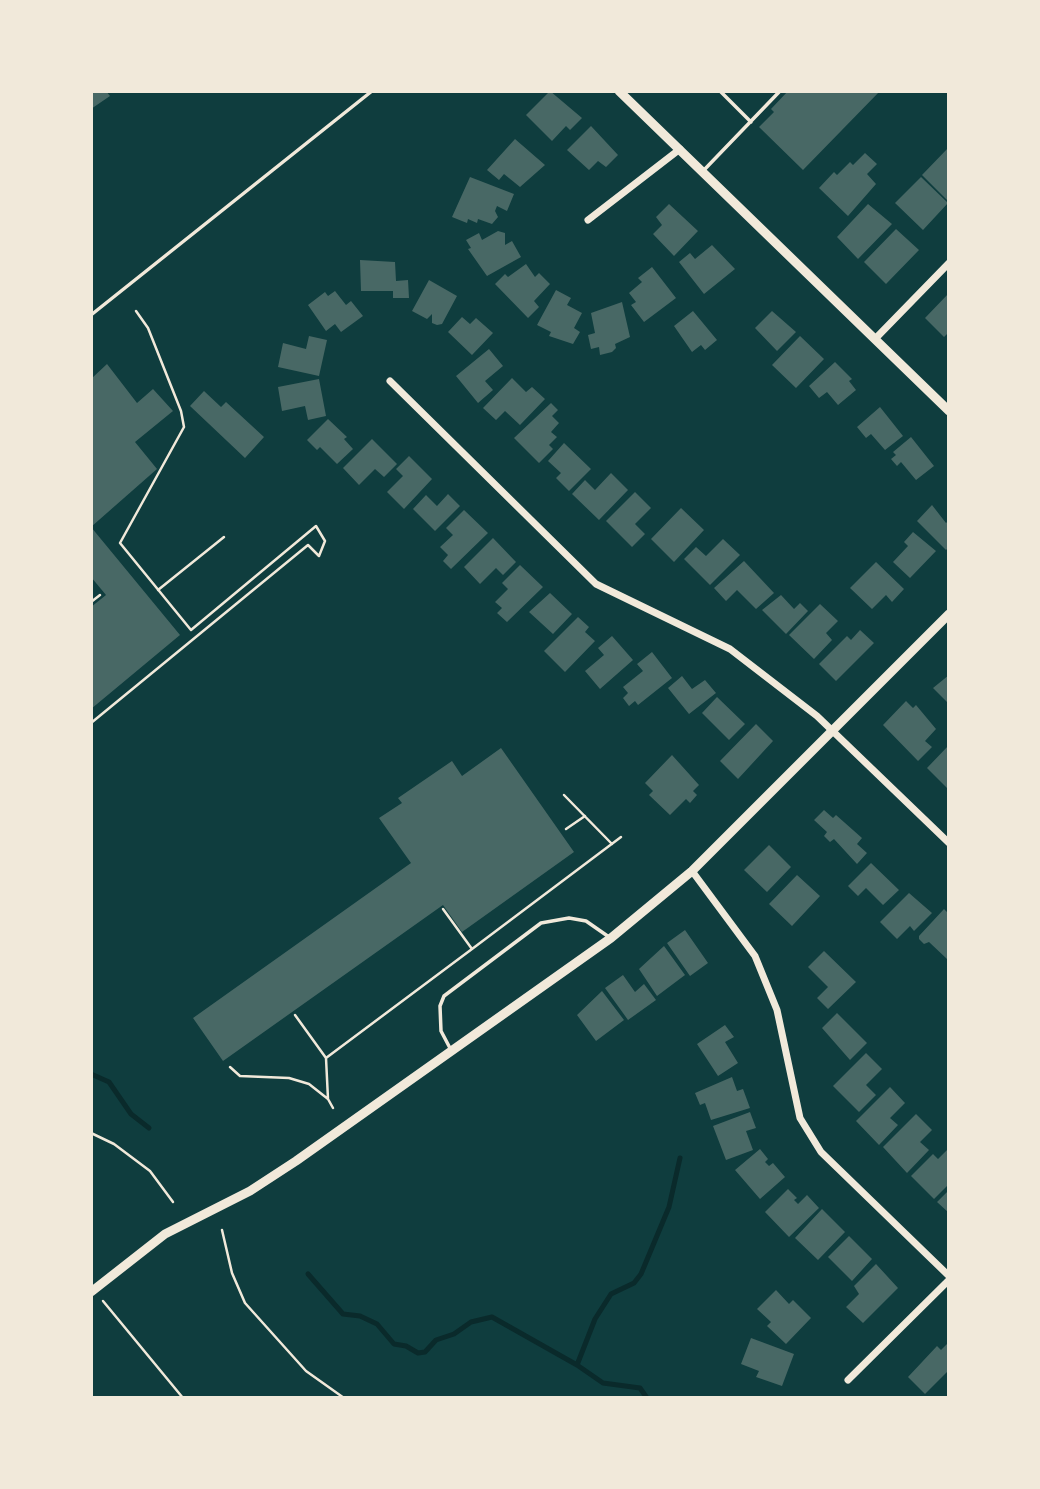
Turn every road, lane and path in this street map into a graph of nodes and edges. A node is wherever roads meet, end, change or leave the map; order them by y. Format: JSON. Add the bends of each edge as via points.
{"nodes":[{"id":1,"x":372,"y":91,"type":"edge"},
{"id":2,"x":619,"y":91,"type":"edge"},
{"id":3,"x":720,"y":91,"type":"edge"},
{"id":4,"x":780,"y":91,"type":"edge"},
{"id":5,"x":751,"y":122,"type":"junction"},
{"id":6,"x":680,"y":149,"type":"junction"},
{"id":7,"x":702,"y":172,"type":"junction"},
{"id":8,"x":588,"y":220,"type":"dead end"},
{"id":9,"x":949,"y":263,"type":"edge"},
{"id":10,"x":136,"y":311,"type":"dead end"},
{"id":11,"x":91,"y":315,"type":"edge"},
{"id":12,"x":875,"y":339,"type":"junction"},
{"id":13,"x":390,"y":381,"type":"dead end"},
{"id":14,"x":949,"y":411,"type":"edge"},
{"id":15,"x":223,"y":537,"type":"dead end"},
{"id":16,"x":158,"y":590,"type":"junction"},
{"id":17,"x":100,"y":595,"type":"dead end"},
{"id":18,"x":91,"y":602,"type":"edge"},
{"id":19,"x":949,"y":614,"type":"edge"},
{"id":20,"x":91,"y":723,"type":"edge"},
{"id":21,"x":833,"y":730,"type":"junction"},
{"id":22,"x":564,"y":795,"type":"dead end"},
{"id":23,"x":585,"y":816,"type":"junction"},
{"id":24,"x":566,"y":829,"type":"dead end"},
{"id":25,"x":621,"y":837,"type":"dead end"},
{"id":26,"x":949,"y":843,"type":"edge"},
{"id":27,"x":612,"y":844,"type":"junction"},
{"id":28,"x":692,"y":871,"type":"junction"},
{"id":29,"x":443,"y":909,"type":"dead end"},
{"id":30,"x":611,"y":938,"type":"junction"},
{"id":31,"x":472,"y":949,"type":"junction"},
{"id":32,"x":295,"y":1015,"type":"dead end"},
{"id":33,"x":451,"y":1051,"type":"junction"},
{"id":34,"x":326,"y":1058,"type":"junction"},
{"id":35,"x":230,"y":1067,"type":"dead end"},
{"id":36,"x":328,"y":1099,"type":"junction"},
{"id":37,"x":333,"y":1108,"type":"dead end"},
{"id":38,"x":91,"y":1133,"type":"edge"},
{"id":39,"x":173,"y":1202,"type":"dead end"},
{"id":40,"x":222,"y":1230,"type":"dead end"},
{"id":41,"x":949,"y":1278,"type":"edge"},
{"id":42,"x":95,"y":1294,"type":"edge"},
{"id":43,"x":848,"y":1380,"type":"dead end"},
{"id":44,"x":183,"y":1398,"type":"edge"},
{"id":45,"x":344,"y":1398,"type":"edge"}],
"edges":[{"from":1,"to":11,"type":"lane"},
{"from":2,"to":6,"type":"street"},
{"from":3,"to":5,"type":"lane"},
{"from":4,"to":5,"type":"lane"},
{"from":5,"to":7,"type":"lane"},
{"from":6,"to":7,"type":"street"},
{"from":6,"to":8,"type":"street"},
{"from":7,"to":12,"type":"street"},
{"from":9,"to":12,"type":"street"},
{"from":10,"to":16,"type":"path","via":[[148,328],[184,427],[120,543]]},
{"from":12,"to":14,"type":"street"},
{"from":13,"to":21,"type":"street","via":[[596,584],[730,649]]},
{"from":15,"to":16,"type":"path"},
{"from":16,"to":20,"type":"path","via":[[191,631],[316,526],[325,541],[319,556],[308,545]]},
{"from":17,"to":18,"type":"path"},
{"from":19,"to":21,"type":"street"},
{"from":21,"to":26,"type":"street"},
{"from":21,"to":28,"type":"street"},
{"from":22,"to":23,"type":"path"},
{"from":23,"to":24,"type":"path"},
{"from":23,"to":27,"type":"path"},
{"from":25,"to":27,"type":"path"},
{"from":27,"to":31,"type":"path"},
{"from":28,"to":30,"type":"street"},
{"from":28,"to":41,"type":"street","via":[[755,957],[777,1010],[800,1118],[821,1152]]},
{"from":29,"to":31,"type":"path"},
{"from":30,"to":33,"type":"street"},
{"from":30,"to":33,"type":"lane","via":[[586,921],[569,918],[541,923],[444,996],[441,1031]]},
{"from":31,"to":34,"type":"path"},
{"from":32,"to":34,"type":"path"},
{"from":33,"to":42,"type":"street","via":[[250,1191],[165,1234]]},
{"from":34,"to":36,"type":"path"},
{"from":35,"to":36,"type":"path","via":[[240,1076],[289,1078],[309,1084]]},
{"from":36,"to":37,"type":"path"},
{"from":38,"to":39,"type":"path","via":[[150,1171]]},
{"from":40,"to":45,"type":"path","via":[[245,1303],[306,1371]]},
{"from":41,"to":43,"type":"street"},
{"from":42,"to":44,"type":"path"}]}
